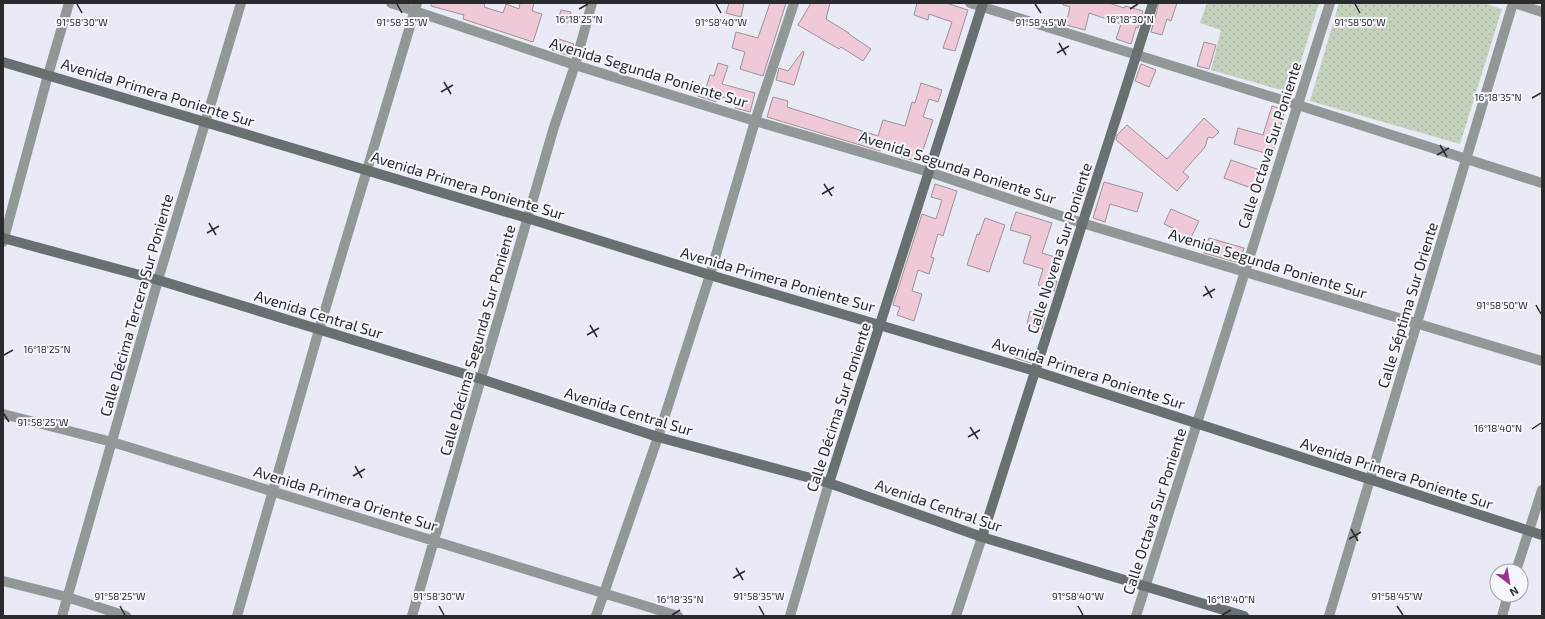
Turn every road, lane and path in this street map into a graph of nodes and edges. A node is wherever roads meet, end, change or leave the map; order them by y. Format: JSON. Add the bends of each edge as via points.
{"nodes":[{"id":1,"x":69,"y":3,"type":"edge"},
{"id":2,"x":241,"y":3,"type":"edge"},
{"id":3,"x":391,"y":3,"type":"edge"},
{"id":4,"x":592,"y":3,"type":"edge"},
{"id":5,"x":794,"y":3,"type":"edge"},
{"id":6,"x":970,"y":3,"type":"edge"},
{"id":7,"x":1153,"y":3,"type":"edge"},
{"id":8,"x":1330,"y":3,"type":"edge"},
{"id":9,"x":1514,"y":3,"type":"edge"},
{"id":10,"x":982,"y":5,"type":"edge"},
{"id":11,"x":416,"y":7,"type":"edge"},
{"id":12,"x":1542,"y":12,"type":"edge"},
{"id":13,"x":1136,"y":55,"type":"junction"},
{"id":14,"x":3,"y":62,"type":"edge"},
{"id":15,"x":575,"y":65,"type":"junction"},
{"id":16,"x":48,"y":75,"type":"junction"},
{"id":17,"x":1298,"y":105,"type":"junction"},
{"id":18,"x":755,"y":121,"type":"junction"},
{"id":19,"x":205,"y":122,"type":"junction"},
{"id":20,"x":1467,"y":159,"type":"junction"},
{"id":21,"x":367,"y":170,"type":"junction"},
{"id":22,"x":929,"y":172,"type":"junction"},
{"id":23,"x":1542,"y":183,"type":"edge"},
{"id":24,"x":527,"y":218,"type":"junction"},
{"id":25,"x":1082,"y":223,"type":"junction"},
{"id":26,"x":3,"y":239,"type":"edge"},
{"id":27,"x":1245,"y":272,"type":"junction"},
{"id":28,"x":710,"y":275,"type":"junction"},
{"id":29,"x":158,"y":280,"type":"junction"},
{"id":30,"x":880,"y":324,"type":"junction"},
{"id":31,"x":1418,"y":324,"type":"junction"},
{"id":32,"x":319,"y":330,"type":"junction"},
{"id":33,"x":1542,"y":361,"type":"edge"},
{"id":34,"x":1035,"y":371,"type":"junction"},
{"id":35,"x":481,"y":379,"type":"junction"},
{"id":36,"x":3,"y":414,"type":"edge"},
{"id":37,"x":1197,"y":424,"type":"junction"},
{"id":38,"x":658,"y":437,"type":"junction"},
{"id":39,"x":112,"y":442,"type":"junction"},
{"id":40,"x":1370,"y":480,"type":"junction"},
{"id":41,"x":829,"y":483,"type":"junction"},
{"id":42,"x":1542,"y":490,"type":"edge"},
{"id":43,"x":273,"y":492,"type":"junction"},
{"id":44,"x":1529,"y":531,"type":"junction"},
{"id":45,"x":1542,"y":535,"type":"edge"},
{"id":46,"x":982,"y":537,"type":"junction"},
{"id":47,"x":434,"y":541,"type":"junction"},
{"id":48,"x":1519,"y":563,"type":"edge"},
{"id":49,"x":3,"y":581,"type":"edge"},
{"id":50,"x":1146,"y":586,"type":"junction"},
{"id":51,"x":603,"y":593,"type":"junction"},
{"id":52,"x":67,"y":598,"type":"junction"},
{"id":53,"x":1506,"y":603,"type":"edge"},
{"id":54,"x":62,"y":616,"type":"edge"},
{"id":55,"x":126,"y":616,"type":"edge"},
{"id":56,"x":237,"y":616,"type":"edge"},
{"id":57,"x":412,"y":616,"type":"edge"},
{"id":58,"x":596,"y":616,"type":"edge"},
{"id":59,"x":678,"y":616,"type":"edge"},
{"id":60,"x":790,"y":616,"type":"edge"},
{"id":61,"x":956,"y":616,"type":"edge"},
{"id":62,"x":1136,"y":616,"type":"edge"},
{"id":63,"x":1244,"y":616,"type":"edge"},
{"id":64,"x":1329,"y":616,"type":"edge"},
{"id":65,"x":1502,"y":616,"type":"edge"}],
"edges":[{"from":1,"to":16,"type":"street"},
{"from":2,"to":19,"type":"street","name":"Calle Décima Tercera Sur Poniente"},
{"from":3,"to":11,"type":"street","name":"Avenida Segunda Poniente Sur"},
{"from":4,"to":15,"type":"street","name":"Calle Décima Segunda Sur Poniente"},
{"from":5,"to":18,"type":"street"},
{"from":6,"to":10,"type":"street"},
{"from":7,"to":13,"type":"street","name":"Calle Novena Sur Poniente"},
{"from":8,"to":17,"type":"street","name":"Calle Octava Sur Poniente"},
{"from":9,"to":12,"type":"street"},
{"from":9,"to":20,"type":"street","name":"Calle Séptima Sur Oriente"},
{"from":10,"to":13,"type":"street"},
{"from":10,"to":22,"type":"street","name":"Calle Décima Sur Poniente"},
{"from":11,"to":15,"type":"street","name":"Avenida Segunda Poniente Sur"},
{"from":11,"to":21,"type":"street"},
{"from":13,"to":17,"type":"street"},
{"from":13,"to":25,"type":"street","name":"Calle Novena Sur Poniente"},
{"from":14,"to":16,"type":"street","name":"Avenida Primera Poniente Sur"},
{"from":15,"to":18,"type":"street","name":"Avenida Segunda Poniente Sur"},
{"from":15,"to":24,"type":"street","name":"Calle Décima Segunda Sur Poniente"},
{"from":16,"to":19,"type":"street","name":"Avenida Primera Poniente Sur"},
{"from":16,"to":26,"type":"street"},
{"from":17,"to":20,"type":"street"},
{"from":17,"to":27,"type":"street","name":"Calle Octava Sur Poniente"},
{"from":18,"to":22,"type":"street","name":"Avenida Segunda Poniente Sur"},
{"from":18,"to":28,"type":"street"},
{"from":19,"to":21,"type":"street","name":"Avenida Primera Poniente Sur"},
{"from":19,"to":29,"type":"street","name":"Calle Décima Tercera Sur Poniente"},
{"from":20,"to":23,"type":"street"},
{"from":20,"to":31,"type":"street","name":"Calle Séptima Sur Oriente"},
{"from":21,"to":24,"type":"street","name":"Avenida Primera Poniente Sur"},
{"from":21,"to":32,"type":"street"},
{"from":22,"to":25,"type":"street","name":"Avenida Segunda Poniente Sur"},
{"from":22,"to":30,"type":"street","name":"Calle Décima Sur Poniente"},
{"from":24,"to":28,"type":"street","name":"Avenida Primera Poniente Sur"},
{"from":24,"to":35,"type":"street","name":"Calle Décima Segunda Sur Poniente"},
{"from":25,"to":27,"type":"street","name":"Avenida Segunda Poniente Sur"},
{"from":25,"to":34,"type":"street","name":"Calle Novena Sur Poniente"},
{"from":26,"to":29,"type":"street","name":"Avenida Central Sur"},
{"from":27,"to":31,"type":"street","name":"Avenida Segunda Poniente Sur"},
{"from":27,"to":37,"type":"street","name":"Calle Octava Sur Poniente"},
{"from":28,"to":30,"type":"street","name":"Avenida Primera Poniente Sur"},
{"from":28,"to":38,"type":"street"},
{"from":29,"to":32,"type":"street","name":"Avenida Central Sur"},
{"from":29,"to":39,"type":"street","name":"Calle Décima Tercera Sur Poniente"},
{"from":30,"to":34,"type":"street","name":"Avenida Primera Poniente Sur"},
{"from":30,"to":41,"type":"street","name":"Calle Décima Sur Poniente"},
{"from":31,"to":33,"type":"street","name":"Avenida Segunda Poniente Sur"},
{"from":31,"to":40,"type":"street","name":"Calle Séptima Sur Oriente"},
{"from":32,"to":35,"type":"street","name":"Avenida Central Sur"},
{"from":32,"to":43,"type":"street"},
{"from":34,"to":37,"type":"street","name":"Avenida Primera Poniente Sur"},
{"from":34,"to":46,"type":"street","name":"Calle Novena Sur Poniente"},
{"from":35,"to":38,"type":"street","name":"Avenida Central Sur"},
{"from":35,"to":47,"type":"street","name":"Calle Décima Segunda Sur Poniente"},
{"from":36,"to":39,"type":"street","name":"Avenida Primera Oriente Sur"},
{"from":37,"to":40,"type":"street","name":"Avenida Primera Poniente Sur"},
{"from":37,"to":50,"type":"street","name":"Calle Octava Sur Poniente"},
{"from":38,"to":41,"type":"street","name":"Avenida Central Sur"},
{"from":38,"to":51,"type":"street"},
{"from":39,"to":43,"type":"street","name":"Avenida Primera Oriente Sur"},
{"from":39,"to":52,"type":"street","name":"Calle Décima Tercera Sur Poniente"},
{"from":40,"to":44,"type":"street","name":"Avenida Primera Poniente Sur"},
{"from":40,"to":64,"type":"street","name":"Calle Séptima Sur Oriente"},
{"from":41,"to":46,"type":"street","name":"Avenida Central Sur"},
{"from":41,"to":60,"type":"street","name":"Calle Décima Sur Poniente"},
{"from":42,"to":44,"type":"street"},
{"from":43,"to":47,"type":"street","name":"Avenida Primera Oriente Sur"},
{"from":43,"to":56,"type":"street"},
{"from":44,"to":45,"type":"street","name":"Avenida Primera Poniente Sur"},
{"from":44,"to":48,"type":"street"},
{"from":46,"to":50,"type":"street","name":"Avenida Central Sur"},
{"from":46,"to":61,"type":"street","name":"Calle Novena Sur Poniente"},
{"from":47,"to":51,"type":"street","name":"Avenida Primera Oriente Sur"},
{"from":47,"to":57,"type":"street","name":"Calle Décima Segunda Sur Poniente"},
{"from":49,"to":52,"type":"street"},
{"from":50,"to":62,"type":"street","name":"Calle Octava Sur Poniente"},
{"from":50,"to":63,"type":"street","name":"Avenida Central Sur"},
{"from":51,"to":58,"type":"street"},
{"from":51,"to":59,"type":"street","name":"Avenida Primera Oriente Sur"},
{"from":52,"to":54,"type":"street","name":"Calle Décima Tercera Sur Poniente"},
{"from":52,"to":55,"type":"street"},
{"from":53,"to":65,"type":"street"}]}
